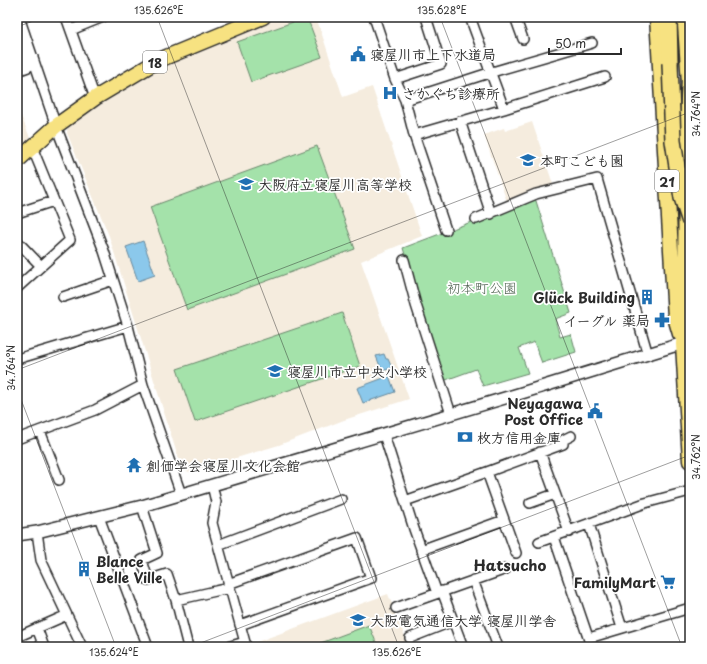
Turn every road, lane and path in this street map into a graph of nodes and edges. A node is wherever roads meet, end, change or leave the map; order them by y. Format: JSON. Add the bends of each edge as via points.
{"nodes":[{"id":1,"x":19,"y":17,"type":"edge"},
{"id":2,"x":66,"y":17,"type":"edge"},
{"id":3,"x":103,"y":17,"type":"edge"},
{"id":4,"x":263,"y":17,"type":"edge"},
{"id":5,"x":374,"y":17,"type":"edge"},
{"id":6,"x":426,"y":17,"type":"edge"},
{"id":7,"x":470,"y":17,"type":"edge"},
{"id":8,"x":515,"y":17,"type":"edge"},
{"id":9,"x":657,"y":17,"type":"edge"},
{"id":10,"x":669,"y":17,"type":"edge"},
{"id":11,"x":685,"y":17,"type":"edge"},
{"id":12,"x":71,"y":30,"type":"junction"},
{"id":13,"x":17,"y":36,"type":"edge"},
{"id":14,"x":523,"y":39,"type":"dead end"},
{"id":15,"x":592,"y":43,"type":"dead end"},
{"id":16,"x":29,"y":58,"type":"junction"},
{"id":17,"x":17,"y":71,"type":"edge"},
{"id":18,"x":492,"y":72,"type":"junction"},
{"id":19,"x":605,"y":77,"type":"dead end"},
{"id":20,"x":395,"y":79,"type":"junction"},
{"id":21,"x":689,"y":83,"type":"edge"},
{"id":22,"x":95,"y":98,"type":"junction"},
{"id":23,"x":405,"y":100,"type":"junction"},
{"id":24,"x":504,"y":109,"type":"junction"},
{"id":25,"x":460,"y":121,"type":"junction"},
{"id":26,"x":56,"y":126,"type":"junction"},
{"id":27,"x":414,"y":134,"type":"junction"},
{"id":28,"x":32,"y":147,"type":"junction"},
{"id":29,"x":17,"y":161,"type":"edge"},
{"id":30,"x":54,"y":201,"type":"junction"},
{"id":31,"x":17,"y":213,"type":"edge"},
{"id":32,"x":491,"y":214,"type":"junction"},
{"id":33,"x":476,"y":219,"type":"dead end"},
{"id":34,"x":690,"y":222,"type":"edge"},
{"id":35,"x":446,"y":230,"type":"dead end"},
{"id":36,"x":17,"y":241,"type":"edge"},
{"id":37,"x":404,"y":260,"type":"dead end"},
{"id":38,"x":41,"y":266,"type":"junction"},
{"id":39,"x":113,"y":280,"type":"junction"},
{"id":40,"x":17,"y":288,"type":"edge"},
{"id":41,"x":62,"y":297,"type":"dead end"},
{"id":42,"x":128,"y":326,"type":"junction"},
{"id":43,"x":686,"y":342,"type":"edge"},
{"id":44,"x":648,"y":354,"type":"junction"},
{"id":45,"x":17,"y":359,"type":"edge"},
{"id":46,"x":144,"y":384,"type":"junction"},
{"id":47,"x":451,"y":414,"type":"junction"},
{"id":48,"x":40,"y":431,"type":"junction"},
{"id":49,"x":384,"y":435,"type":"junction"},
{"id":50,"x":571,"y":436,"type":"dead end"},
{"id":51,"x":17,"y":439,"type":"edge"},
{"id":52,"x":540,"y":452,"type":"junction"},
{"id":53,"x":690,"y":461,"type":"edge"},
{"id":54,"x":487,"y":472,"type":"junction"},
{"id":55,"x":59,"y":480,"type":"dead end"},
{"id":56,"x":212,"y":485,"type":"junction"},
{"id":57,"x":690,"y":491,"type":"edge"},
{"id":58,"x":181,"y":494,"type":"junction"},
{"id":59,"x":555,"y":494,"type":"junction"},
{"id":60,"x":341,"y":499,"type":"dead end"},
{"id":61,"x":404,"y":501,"type":"junction"},
{"id":62,"x":530,"y":503,"type":"dead end"},
{"id":63,"x":142,"y":506,"type":"junction"},
{"id":64,"x":97,"y":517,"type":"junction"},
{"id":65,"x":504,"y":520,"type":"junction"},
{"id":66,"x":589,"y":524,"type":"junction"},
{"id":67,"x":36,"y":532,"type":"junction"},
{"id":68,"x":569,"y":532,"type":"junction"},
{"id":69,"x":17,"y":535,"type":"edge"},
{"id":70,"x":554,"y":537,"type":"junction"},
{"id":71,"x":539,"y":542,"type":"dead end"},
{"id":72,"x":218,"y":545,"type":"junction"},
{"id":73,"x":421,"y":550,"type":"junction"},
{"id":74,"x":516,"y":553,"type":"dead end"},
{"id":75,"x":506,"y":569,"type":"dead end"},
{"id":76,"x":473,"y":580,"type":"junction"},
{"id":77,"x":228,"y":587,"type":"junction"},
{"id":78,"x":440,"y":592,"type":"junction"},
{"id":79,"x":176,"y":600,"type":"junction"},
{"id":80,"x":396,"y":608,"type":"dead end"},
{"id":81,"x":690,"y":608,"type":"edge"},
{"id":82,"x":67,"y":615,"type":"junction"},
{"id":83,"x":453,"y":621,"type":"junction"},
{"id":84,"x":240,"y":625,"type":"junction"},
{"id":85,"x":37,"y":628,"type":"junction"},
{"id":86,"x":622,"y":628,"type":"junction"},
{"id":87,"x":17,"y":637,"type":"edge"},
{"id":88,"x":410,"y":638,"type":"dead end"},
{"id":89,"x":44,"y":647,"type":"edge"},
{"id":90,"x":82,"y":647,"type":"edge"},
{"id":91,"x":148,"y":647,"type":"edge"},
{"id":92,"x":188,"y":647,"type":"edge"},
{"id":93,"x":227,"y":647,"type":"edge"},
{"id":94,"x":463,"y":647,"type":"edge"},
{"id":95,"x":498,"y":647,"type":"edge"}],
"edges":[{"from":1,"to":16,"type":"street"},
{"from":2,"to":12,"type":"street"},
{"from":3,"to":12,"type":"street"},
{"from":4,"to":22,"type":"main road","number":"18","via":[[159,60]]},
{"from":5,"to":20,"type":"street"},
{"from":6,"to":20,"type":"street","via":[[441,64]]},
{"from":7,"to":18,"type":"street"},
{"from":8,"to":14,"type":"street"},
{"from":9,"to":43,"type":"main road","number":"21","via":[[675,317]]},
{"from":10,"to":34,"type":"highway","bridge":true,"via":[[674,141],[682,198]]},
{"from":11,"to":21,"type":"highway"},
{"from":12,"to":22,"type":"street"},
{"from":13,"to":16,"type":"street"},
{"from":15,"to":18,"type":"street"},
{"from":16,"to":17,"type":"street","via":[[28,66]]},
{"from":16,"to":26,"type":"street"},
{"from":18,"to":23,"type":"street"},
{"from":18,"to":24,"type":"street"},
{"from":19,"to":24,"type":"street"},
{"from":20,"to":23,"type":"street"},
{"from":21,"to":43,"type":"main road","number":"21","via":[[686,137]]},
{"from":22,"to":26,"type":"main road","number":"18"},
{"from":23,"to":27,"type":"street"},
{"from":24,"to":25,"type":"street"},
{"from":25,"to":27,"type":"street"},
{"from":25,"to":32,"type":"street"},
{"from":26,"to":28,"type":"main road","number":"18"},
{"from":26,"to":39,"type":"street"},
{"from":27,"to":35,"type":"street"},
{"from":28,"to":29,"type":"main road","number":"18"},
{"from":28,"to":30,"type":"street"},
{"from":30,"to":31,"type":"street"},
{"from":30,"to":38,"type":"street","via":[[70,240]]},
{"from":32,"to":33,"type":"street"},
{"from":32,"to":44,"type":"street","via":[[536,194],[597,179]]},
{"from":36,"to":38,"type":"street"},
{"from":37,"to":47,"type":"street"},
{"from":38,"to":40,"type":"street"},
{"from":39,"to":41,"type":"street"},
{"from":39,"to":42,"type":"street"},
{"from":42,"to":45,"type":"street"},
{"from":42,"to":46,"type":"street"},
{"from":43,"to":44,"type":"street"},
{"from":43,"to":53,"type":"main road","number":"21"},
{"from":44,"to":47,"type":"street"},
{"from":46,"to":48,"type":"street","via":[[95,410]]},
{"from":46,"to":58,"type":"street"},
{"from":47,"to":49,"type":"street"},
{"from":48,"to":51,"type":"street"},
{"from":48,"to":55,"type":"street"},
{"from":49,"to":56,"type":"street"},
{"from":49,"to":61,"type":"street"},
{"from":50,"to":52,"type":"street","via":[[563,440],[563,444]]},
{"from":52,"to":54,"type":"street"},
{"from":52,"to":59,"type":"street"},
{"from":54,"to":61,"type":"street"},
{"from":54,"to":65,"type":"street"},
{"from":56,"to":58,"type":"street"},
{"from":56,"to":72,"type":"street","via":[[216,502],[212,523]]},
{"from":57,"to":66,"type":"street","via":[[645,503]]},
{"from":58,"to":63,"type":"street"},
{"from":59,"to":62,"type":"street"},
{"from":59,"to":68,"type":"street"},
{"from":60,"to":72,"type":"street"},
{"from":61,"to":73,"type":"street"},
{"from":63,"to":64,"type":"street"},
{"from":63,"to":79,"type":"street","via":[[157,553],[142,560],[148,580],[167,574]]},
{"from":64,"to":67,"type":"street"},
{"from":64,"to":91,"type":"street"},
{"from":65,"to":73,"type":"street"},
{"from":65,"to":74,"type":"street"},
{"from":66,"to":68,"type":"street"},
{"from":66,"to":86,"type":"street"},
{"from":67,"to":69,"type":"street"},
{"from":67,"to":82,"type":"street","via":[[41,560]]},
{"from":68,"to":70,"type":"street"},
{"from":70,"to":71,"type":"street"},
{"from":70,"to":86,"type":"street","via":[[590,642]]},
{"from":72,"to":77,"type":"street"},
{"from":73,"to":78,"type":"street"},
{"from":75,"to":76,"type":"street"},
{"from":76,"to":78,"type":"street"},
{"from":76,"to":95,"type":"street"},
{"from":77,"to":79,"type":"street"},
{"from":77,"to":84,"type":"street"},
{"from":77,"to":84,"type":"street","via":[[357,538],[371,578]]},
{"from":78,"to":80,"type":"street"},
{"from":78,"to":83,"type":"street"},
{"from":79,"to":92,"type":"street"},
{"from":81,"to":86,"type":"street"},
{"from":82,"to":85,"type":"street"},
{"from":82,"to":90,"type":"street"},
{"from":83,"to":88,"type":"street"},
{"from":83,"to":94,"type":"street"},
{"from":84,"to":93,"type":"street","via":[[246,644]]},
{"from":85,"to":87,"type":"street"},
{"from":85,"to":89,"type":"street"}]}
